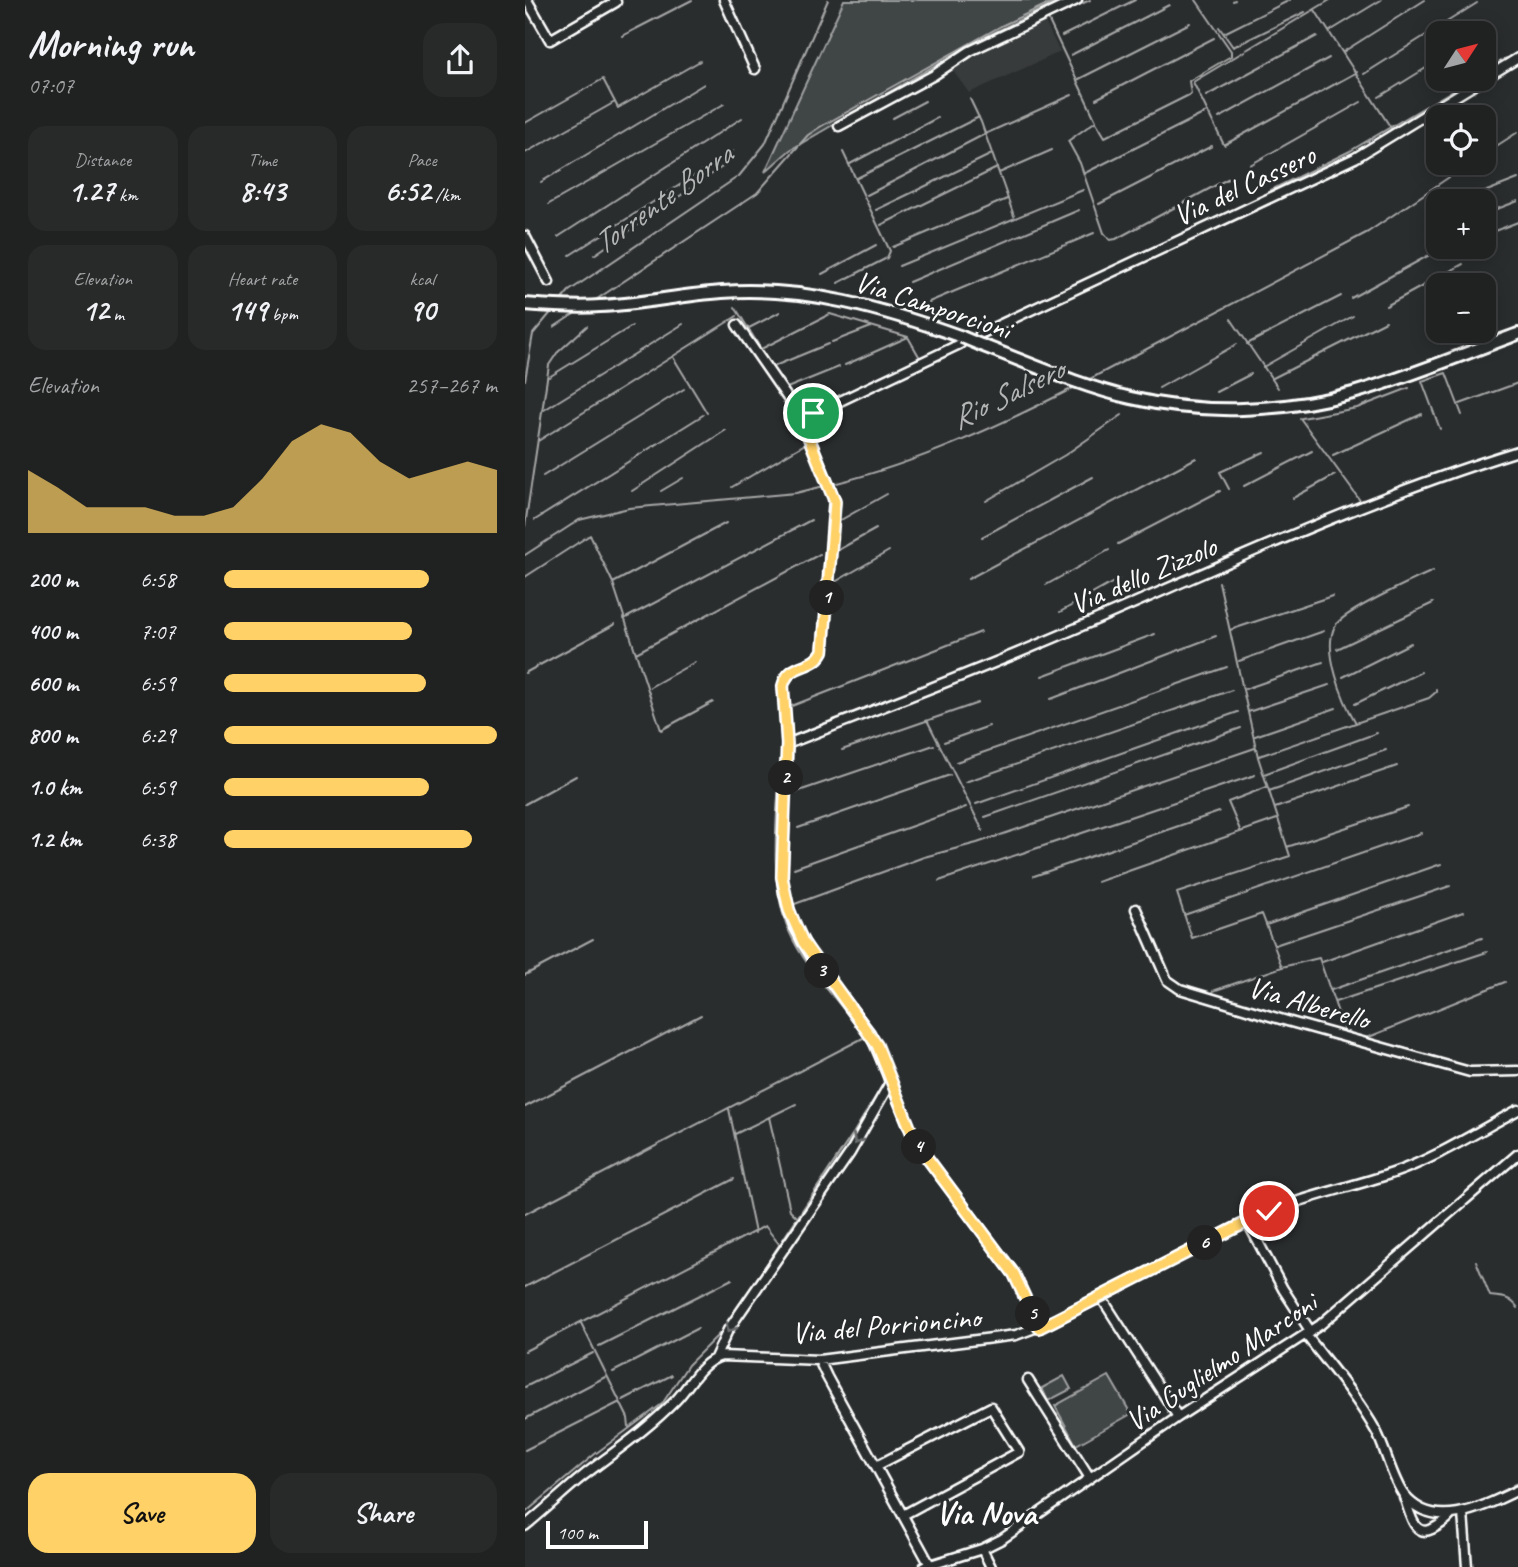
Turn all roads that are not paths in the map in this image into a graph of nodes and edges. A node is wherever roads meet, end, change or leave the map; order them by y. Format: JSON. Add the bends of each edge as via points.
{"nodes":[{"id":1,"x":527,"y":0,"type":"edge"},
{"id":2,"x":614,"y":0,"type":"edge"},
{"id":3,"x":724,"y":0,"type":"edge"},
{"id":4,"x":1077,"y":0,"type":"edge"},
{"id":5,"x":1518,"y":58,"type":"edge"},
{"id":6,"x":755,"y":69,"type":"dead end"},
{"id":7,"x":839,"y":126,"type":"dead end"},
{"id":8,"x":525,"y":236,"type":"edge"},
{"id":9,"x":549,"y":282,"type":"dead end"},
{"id":10,"x":526,"y":304,"type":"edge"},
{"id":11,"x":737,"y":325,"type":"dead end"},
{"id":12,"x":1518,"y":334,"type":"edge"},
{"id":13,"x":981,"y":340,"type":"junction"},
{"id":14,"x":961,"y":341,"type":"junction"},
{"id":15,"x":800,"y":416,"type":"junction"},
{"id":16,"x":1518,"y":451,"type":"edge"},
{"id":17,"x":787,"y":744,"type":"junction"},
{"id":18,"x":1136,"y":909,"type":"dead end"},
{"id":19,"x":1518,"y":1071,"type":"edge"},
{"id":20,"x":891,"y":1081,"type":"junction"},
{"id":21,"x":1518,"y":1110,"type":"edge"},
{"id":22,"x":1518,"y":1154,"type":"edge"},
{"id":23,"x":1247,"y":1221,"type":"junction"},
{"id":24,"x":1101,"y":1297,"type":"junction"},
{"id":25,"x":1039,"y":1328,"type":"junction"},
{"id":26,"x":1309,"y":1334,"type":"junction"},
{"id":27,"x":715,"y":1358,"type":"junction"},
{"id":28,"x":820,"y":1360,"type":"junction"},
{"id":29,"x":1028,"y":1380,"type":"dead end"},
{"id":30,"x":1178,"y":1417,"type":"junction"},
{"id":31,"x":876,"y":1466,"type":"junction"},
{"id":32,"x":1090,"y":1478,"type":"junction"},
{"id":33,"x":1518,"y":1490,"type":"edge"},
{"id":34,"x":1403,"y":1494,"type":"junction"},
{"id":35,"x":1463,"y":1513,"type":"junction"},
{"id":36,"x":903,"y":1515,"type":"junction"},
{"id":37,"x":1451,"y":1515,"type":"junction"},
{"id":38,"x":525,"y":1526,"type":"edge"},
{"id":39,"x":982,"y":1549,"type":"junction"},
{"id":40,"x":927,"y":1566,"type":"edge"},
{"id":41,"x":991,"y":1567,"type":"edge"},
{"id":42,"x":1467,"y":1567,"type":"edge"}],
"edges":[{"from":1,"to":2,"type":"street","via":[[550,40]]},
{"from":3,"to":6,"type":"street"},
{"from":4,"to":7,"type":"street","via":[[970,51]]},
{"from":5,"to":13,"type":"street","name":"Via del Cassero","via":[[1355,158]]},
{"from":8,"to":9,"type":"street"},
{"from":10,"to":14,"type":"main road","name":"Via Camporcioni","via":[[600,306],[722,292],[816,295],[868,306]]},
{"from":11,"to":15,"type":"street"},
{"from":12,"to":13,"type":"main road","name":"Via Camporcioni","via":[[1353,393],[1249,408],[1185,407],[1133,399],[1066,377]]},
{"from":13,"to":14,"type":"main road","name":"Via Camporcioni","bridge":true},
{"from":14,"to":15,"type":"street"},
{"from":15,"to":17,"type":"street","via":[[835,502],[823,651],[817,660],[786,677]]},
{"from":16,"to":17,"type":"street","name":"Via dello Zizzolo","via":[[1366,506],[1041,644]]},
{"from":17,"to":20,"type":"street","via":[[782,877],[789,910],[812,957],[870,1033]]},
{"from":18,"to":19,"type":"street","name":"Via Alberello","via":[[1167,980],[1180,989],[1470,1072]]},
{"from":20,"to":25,"type":"street","via":[[916,1143],[1014,1274]]},
{"from":20,"to":27,"type":"street","one_way":true,"via":[[850,1153],[728,1330]]},
{"from":21,"to":23,"type":"street","name":"Via del Porrioncino","via":[[1394,1173],[1289,1203]]},
{"from":22,"to":26,"type":"street","name":"Via Guglielmo Marconi"},
{"from":23,"to":24,"type":"street","name":"Via del Porrioncino"},
{"from":23,"to":26,"type":"street"},
{"from":24,"to":25,"type":"street","name":"Via del Porrioncino"},
{"from":24,"to":30,"type":"street"},
{"from":25,"to":28,"type":"street","name":"Via del Porrioncino","via":[[1004,1337]]},
{"from":26,"to":30,"type":"street","name":"Via Guglielmo Marconi"},
{"from":26,"to":34,"type":"street","via":[[1371,1423]]},
{"from":27,"to":28,"type":"street","name":"Via del Porrioncino"},
{"from":27,"to":38,"type":"street","via":[[660,1416]]},
{"from":28,"to":31,"type":"street"},
{"from":29,"to":32,"type":"street"},
{"from":30,"to":32,"type":"street","name":"Via Guglielmo Marconi"},
{"from":31,"to":36,"type":"street"},
{"from":31,"to":36,"type":"street","via":[[991,1407],[1019,1452]]},
{"from":32,"to":39,"type":"street","name":"Via Guglielmo Marconi"},
{"from":33,"to":35,"type":"street"},
{"from":34,"to":37,"type":"street","via":[[1422,1508]]},
{"from":34,"to":37,"type":"street","via":[[1421,1531],[1444,1523]]},
{"from":35,"to":37,"type":"street"},
{"from":35,"to":42,"type":"street"},
{"from":36,"to":40,"type":"street"},
{"from":39,"to":40,"type":"street","name":"Via Guglielmo Marconi"},
{"from":39,"to":41,"type":"street"}]}
